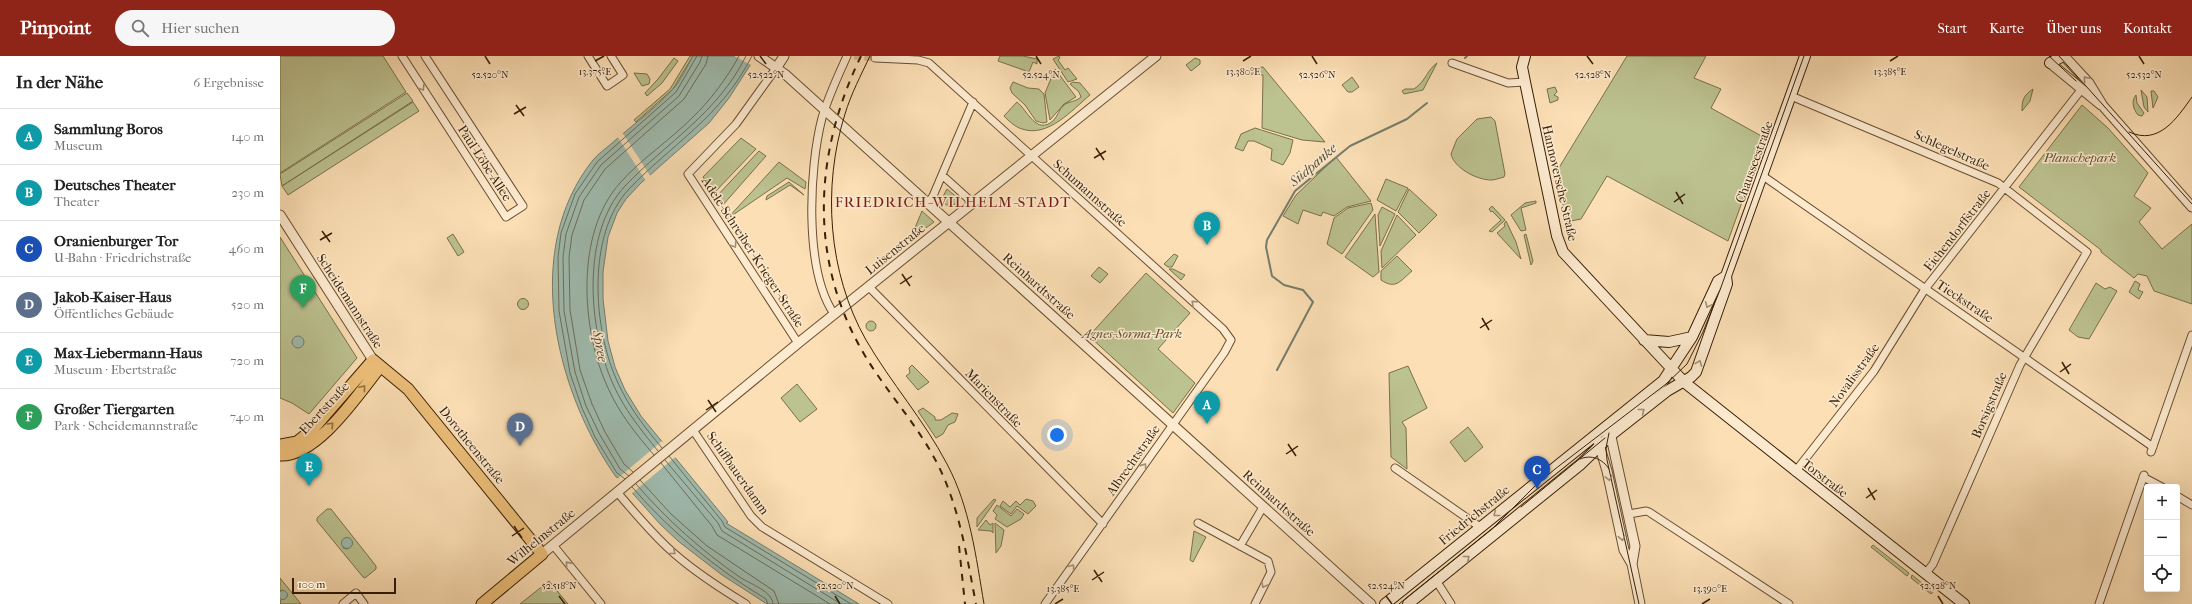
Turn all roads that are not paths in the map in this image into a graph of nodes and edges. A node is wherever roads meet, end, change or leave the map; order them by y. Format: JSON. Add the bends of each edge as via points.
{"nodes":[{"id":1,"x":425,"y":56,"type":"edge"},
{"id":2,"x":588,"y":56,"type":"edge"},
{"id":3,"x":611,"y":56,"type":"edge"},
{"id":4,"x":784,"y":56,"type":"edge"},
{"id":5,"x":847,"y":56,"type":"edge"},
{"id":6,"x":1156,"y":56,"type":"edge"},
{"id":7,"x":1525,"y":56,"type":"edge"},
{"id":8,"x":1805,"y":56,"type":"edge"},
{"id":9,"x":2063,"y":56,"type":"edge"},
{"id":10,"x":406,"y":57,"type":"edge"},
{"id":11,"x":762,"y":58,"type":"edge"},
{"id":12,"x":875,"y":58,"type":"dead end"},
{"id":13,"x":2048,"y":58,"type":"edge"},
{"id":14,"x":1452,"y":62,"type":"dead end"},
{"id":15,"x":777,"y":68,"type":"junction"},
{"id":16,"x":1525,"y":82,"type":"junction"},
{"id":17,"x":2081,"y":90,"type":"junction"},
{"id":18,"x":1791,"y":96,"type":"junction"},
{"id":19,"x":973,"y":102,"type":"junction"},
{"id":20,"x":2103,"y":106,"type":"junction"},
{"id":21,"x":824,"y":110,"type":"junction"},
{"id":22,"x":1032,"y":156,"type":"junction"},
{"id":23,"x":942,"y":175,"type":"junction"},
{"id":24,"x":1763,"y":176,"type":"junction"},
{"id":25,"x":2004,"y":188,"type":"junction"},
{"id":26,"x":928,"y":203,"type":"junction"},
{"id":27,"x":974,"y":203,"type":"junction"},
{"id":28,"x":2192,"y":207,"type":"edge"},
{"id":29,"x":280,"y":215,"type":"edge"},
{"id":30,"x":950,"y":222,"type":"junction"},
{"id":31,"x":2087,"y":252,"type":"joint"},
{"id":32,"x":1726,"y":276,"type":"junction"},
{"id":33,"x":869,"y":287,"type":"junction"},
{"id":34,"x":1926,"y":289,"type":"junction"},
{"id":35,"x":834,"y":314,"type":"junction"},
{"id":36,"x":1223,"y":329,"type":"joint"},
{"id":37,"x":2192,"y":335,"type":"edge"},
{"id":38,"x":1692,"y":337,"type":"junction"},
{"id":39,"x":1644,"y":340,"type":"junction"},
{"id":40,"x":798,"y":343,"type":"junction"},
{"id":41,"x":2024,"y":357,"type":"junction"},
{"id":42,"x":377,"y":363,"type":"junction"},
{"id":43,"x":1672,"y":370,"type":"junction"},
{"id":44,"x":1684,"y":382,"type":"junction"},
{"id":45,"x":1173,"y":425,"type":"junction"},
{"id":46,"x":692,"y":430,"type":"junction"},
{"id":47,"x":1604,"y":432,"type":"junction"},
{"id":48,"x":280,"y":445,"type":"edge"},
{"id":49,"x":1599,"y":447,"type":"junction"},
{"id":50,"x":670,"y":448,"type":"joint"},
{"id":51,"x":280,"y":455,"type":"edge"},
{"id":52,"x":1395,"y":468,"type":"dead end"},
{"id":53,"x":1795,"y":472,"type":"junction"},
{"id":54,"x":2157,"y":484,"type":"edge"},
{"id":55,"x":620,"y":490,"type":"junction"},
{"id":56,"x":2180,"y":498,"type":"edge"},
{"id":57,"x":2192,"y":505,"type":"edge"},
{"id":58,"x":1263,"y":507,"type":"junction"},
{"id":59,"x":1629,"y":514,"type":"junction"},
{"id":60,"x":1198,"y":523,"type":"dead end"},
{"id":61,"x":1102,"y":524,"type":"junction"},
{"id":62,"x":1480,"y":527,"type":"junction"},
{"id":63,"x":553,"y":545,"type":"junction"},
{"id":64,"x":1240,"y":546,"type":"junction"},
{"id":65,"x":542,"y":554,"type":"junction"},
{"id":66,"x":1632,"y":564,"type":"junction"},
{"id":67,"x":1926,"y":573,"type":"junction"},
{"id":68,"x":1437,"y":582,"type":"junction"},
{"id":69,"x":343,"y":604,"type":"edge"},
{"id":70,"x":364,"y":604,"type":"edge"},
{"id":71,"x":482,"y":604,"type":"edge"},
{"id":72,"x":601,"y":604,"type":"edge"},
{"id":73,"x":746,"y":604,"type":"edge"},
{"id":74,"x":888,"y":604,"type":"edge"},
{"id":75,"x":1045,"y":604,"type":"edge"},
{"id":76,"x":1255,"y":604,"type":"edge"},
{"id":77,"x":1371,"y":604,"type":"edge"},
{"id":78,"x":1385,"y":604,"type":"edge"},
{"id":79,"x":1408,"y":604,"type":"edge"},
{"id":80,"x":1451,"y":604,"type":"edge"},
{"id":81,"x":1640,"y":604,"type":"edge"},
{"id":82,"x":1789,"y":604,"type":"edge"},
{"id":83,"x":1964,"y":604,"type":"edge"},
{"id":84,"x":2099,"y":604,"type":"edge"}],
"edges":[{"from":10,"to":1,"type":"street","name":"Paul-Löbe-Allee","one_way":true,"via":[[506,217],[523,206]]},
{"from":2,"to":3,"type":"street","via":[[607,86],[624,75]]},
{"from":4,"to":15,"type":"street"},
{"from":5,"to":21,"type":"street"},
{"from":6,"to":22,"type":"street","name":"Luisenstraße"},
{"from":7,"to":16,"type":"main road","name":"Hannoversche Straße","via":[[1522,67]]},
{"from":8,"to":18,"type":"main road","name":"Chausseestraße"},
{"from":9,"to":13,"type":"main road"},
{"from":20,"to":9,"type":"street","one_way":true,"via":[[2089,82]]},
{"from":11,"to":15,"type":"street","name":"Reinhardtstraße"},
{"from":12,"to":19,"type":"street","name":"Schumannstraße","via":[[924,61]]},
{"from":13,"to":17,"type":"street"},
{"from":14,"to":16,"type":"street","via":[[1508,83]]},
{"from":15,"to":21,"type":"street","name":"Reinhardtstraße"},
{"from":15,"to":40,"type":"street","name":"Adele-Schreiber-Krieger-Straße","one_way":true,"via":[[736,124],[688,174]]},
{"from":16,"to":39,"type":"main road","name":"Hannoversche Straße","via":[[1560,246],[1568,258]]},
{"from":17,"to":20,"type":"street"},
{"from":17,"to":25,"type":"street","name":"Eichendorffstraße"},
{"from":18,"to":24,"type":"main road","name":"Chausseestraße"},
{"from":18,"to":25,"type":"street","name":"Schlegelstraße","via":[[1918,148],[1998,183]]},
{"from":19,"to":22,"type":"street","name":"Schumannstraße"},
{"from":19,"to":23,"type":"street"},
{"from":20,"to":28,"type":"street"},
{"from":21,"to":26,"type":"street","name":"Reinhardtstraße"},
{"from":21,"to":35,"type":"street","via":[[814,169],[812,209],[817,263],[828,304]]},
{"from":22,"to":27,"type":"street","name":"Luisenstraße"},
{"from":36,"to":22,"type":"street","name":"Schumannstraße","one_way":true},
{"from":23,"to":26,"type":"street"},
{"from":23,"to":27,"type":"street"},
{"from":24,"to":32,"type":"main road","name":"Chausseestraße"},
{"from":24,"to":34,"type":"street","name":"Tieckstraße"},
{"from":25,"to":31,"type":"street","name":"Schlegelstraße"},
{"from":25,"to":34,"type":"street","name":"Eichendorffstraße"},
{"from":26,"to":30,"type":"street","name":"Reinhardtstraße"},
{"from":27,"to":30,"type":"street","name":"Luisenstraße"},
{"from":29,"to":42,"type":"street","name":"Scheidemannstraße"},
{"from":30,"to":33,"type":"street","name":"Luisenstraße"},
{"from":30,"to":45,"type":"street","name":"Reinhardtstraße"},
{"from":31,"to":41,"type":"street","name":"Borsigstraße"},
{"from":32,"to":38,"type":"main road","name":"Chausseestraße","one_way":true,"via":[[1718,281]]},
{"from":44,"to":32,"type":"main road","name":"Chausseestraße","one_way":true,"via":[[1696,372],[1727,284]]},
{"from":33,"to":35,"type":"street","name":"Luisenstraße"},
{"from":33,"to":61,"type":"street","name":"Marienstraße"},
{"from":34,"to":41,"type":"street","name":"Tieckstraße"},
{"from":34,"to":53,"type":"street","name":"Novalisstraße","via":[[1874,371]]},
{"from":35,"to":40,"type":"street","name":"Luisenstraße"},
{"from":36,"to":45,"type":"street","name":"Albrechtstraße","via":[[1229,335],[1230,344]]},
{"from":37,"to":41,"type":"street","name":"Tieckstraße","via":[[2152,450]]},
{"from":38,"to":39,"type":"main road","via":[[1669,342]]},
{"from":38,"to":43,"type":"main road","name":"Chausseestraße"},
{"from":39,"to":43,"type":"main road","name":"Hannoversche Straße"},
{"from":40,"to":46,"type":"street","name":"Luisenstraße"},
{"from":41,"to":67,"type":"street","name":"Borsigstraße","via":[[1933,564]]},
{"from":42,"to":48,"type":"main road","name":"Ebertstraße","via":[[313,430],[297,442]]},
{"from":51,"to":42,"type":"main road","name":"Ebertstraße","one_way":true,"via":[[299,451],[318,438]]},
{"from":42,"to":65,"type":"main road","name":"Dorotheenstraße","via":[[408,389]]},
{"from":43,"to":44,"type":"main road","name":"Torstraße"},
{"from":43,"to":47,"type":"main road","name":"Friedrichstraße","via":[[1664,381]]},
{"from":47,"to":44,"type":"main road","name":"Friedrichstraße","one_way":true},
{"from":44,"to":53,"type":"main road","name":"Torstraße"},
{"from":45,"to":58,"type":"street","name":"Reinhardtstraße"},
{"from":61,"to":45,"type":"street","name":"Albrechtstraße","one_way":true},
{"from":46,"to":50,"type":"street","name":"Luisenstraße"},
{"from":46,"to":74,"type":"street","name":"Schiffbauerdamm","via":[[751,516],[762,527]]},
{"from":47,"to":49,"type":"main road","name":"Friedrichstraße"},
{"from":47,"to":59,"type":"street"},
{"from":47,"to":62,"type":"main road","name":"Friedrichstraße","one_way":true},
{"from":49,"to":66,"type":"street","one_way":true,"via":[[1607,470],[1624,550]]},
{"from":68,"to":49,"type":"main road","name":"Friedrichstraße","one_way":true},
{"from":50,"to":55,"type":"street","name":"Wilhelmstraße"},
{"from":52,"to":62,"type":"street"},
{"from":53,"to":67,"type":"main road","name":"Torstraße"},
{"from":54,"to":84,"type":"street","via":[[2143,476]]},
{"from":55,"to":63,"type":"street","name":"Wilhelmstraße"},
{"from":55,"to":73,"type":"street","one_way":true,"via":[[644,524],[668,548]]},
{"from":56,"to":57,"type":"street"},
{"from":58,"to":64,"type":"street"},
{"from":58,"to":77,"type":"street","name":"Reinhardtstraße"},
{"from":59,"to":66,"type":"street","via":[[1635,546]]},
{"from":59,"to":82,"type":"street","via":[[1649,512]]},
{"from":60,"to":64,"type":"street"},
{"from":75,"to":61,"type":"street","name":"Albrechtstraße","one_way":true},
{"from":62,"to":78,"type":"main road","name":"Friedrichstraße"},
{"from":63,"to":65,"type":"street","name":"Wilhelmstraße"},
{"from":72,"to":63,"type":"street","one_way":true},
{"from":64,"to":76,"type":"street","one_way":true,"via":[[1268,561],[1271,572]]},
{"from":65,"to":71,"type":"main road","name":"Wilhelmstraße"},
{"from":66,"to":81,"type":"street"},
{"from":67,"to":83,"type":"main road","name":"Torstraße"},
{"from":68,"to":79,"type":"main road","name":"Friedrichstraße"},
{"from":68,"to":80,"type":"street"},
{"from":69,"to":70,"type":"street","via":[[356,593]]}]}
